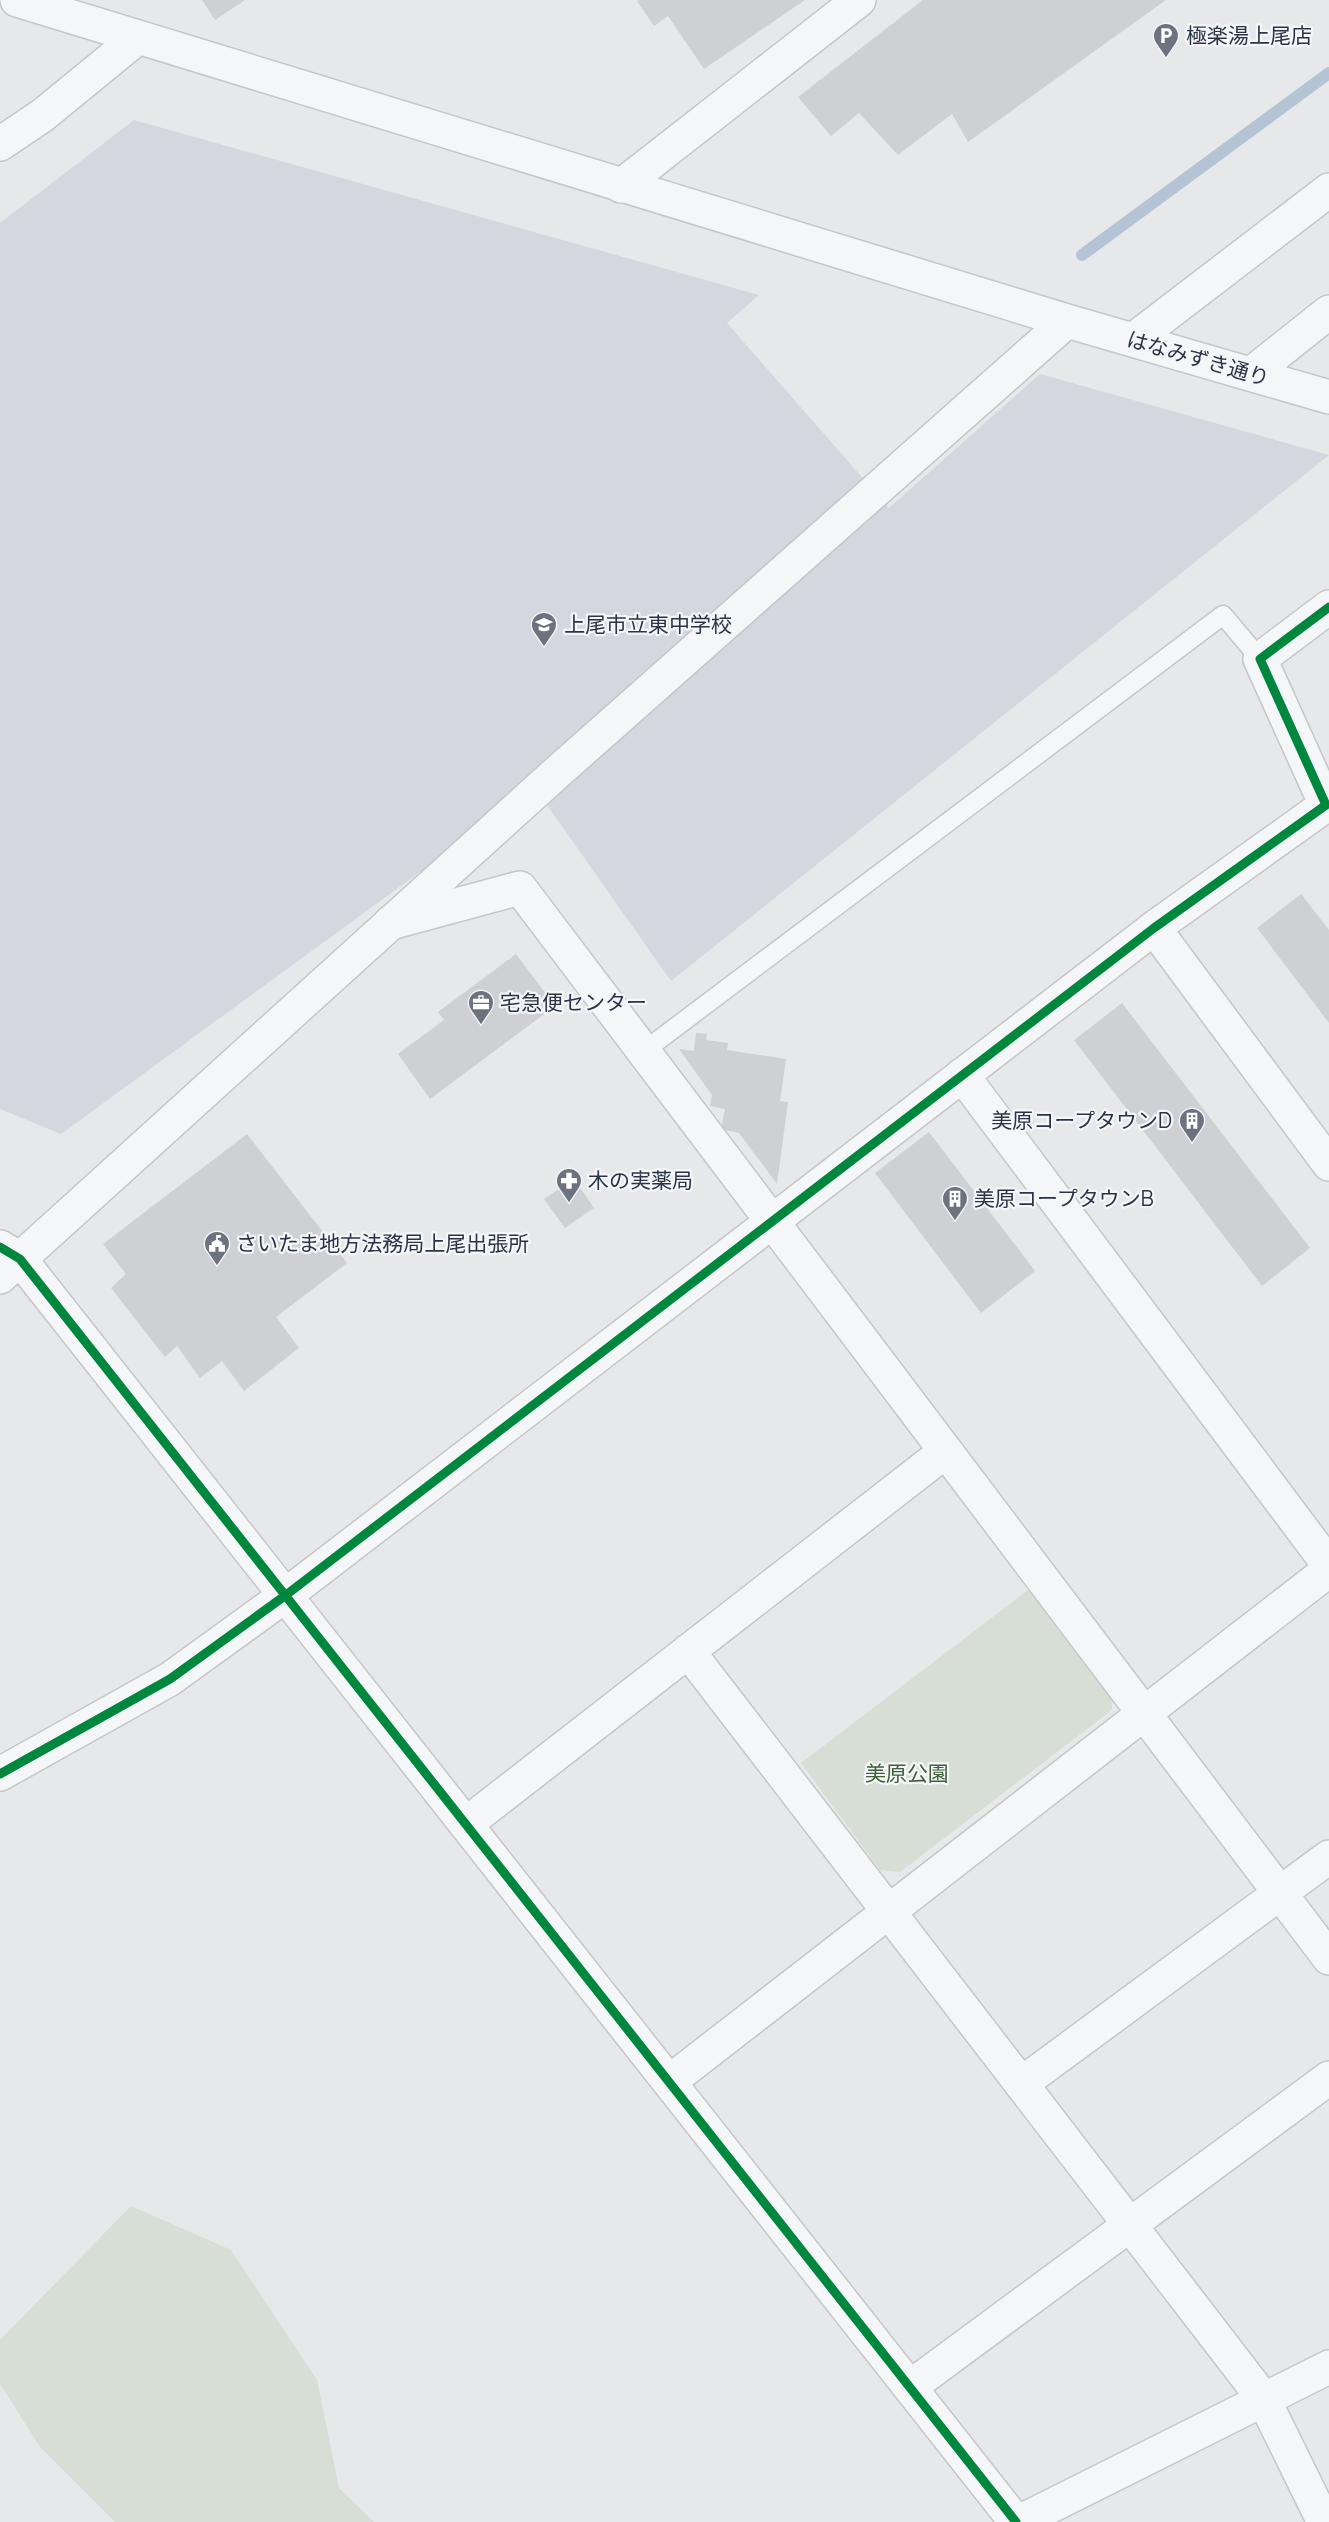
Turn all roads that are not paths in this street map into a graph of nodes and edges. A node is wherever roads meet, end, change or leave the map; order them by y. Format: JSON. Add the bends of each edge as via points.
{"nodes":[{"id":1,"x":17,"y":0,"type":"edge"},
{"id":2,"x":859,"y":0,"type":"edge"},
{"id":3,"x":137,"y":38,"type":"junction"},
{"id":4,"x":0,"y":144,"type":"edge"},
{"id":5,"x":621,"y":186,"type":"junction"},
{"id":6,"x":1329,"y":190,"type":"edge"},
{"id":7,"x":1329,"y":312,"type":"edge"},
{"id":8,"x":1067,"y":321,"type":"junction"},
{"id":9,"x":1133,"y":340,"type":"junction"},
{"id":10,"x":1251,"y":374,"type":"junction"},
{"id":11,"x":1329,"y":397,"type":"edge"},
{"id":12,"x":1329,"y":607,"type":"edge"},
{"id":13,"x":1260,"y":659,"type":"junction"},
{"id":14,"x":390,"y":923,"type":"junction"},
{"id":15,"x":1154,"y":928,"type":"junction"},
{"id":16,"x":644,"y":1051,"type":"junction"},
{"id":17,"x":962,"y":1076,"type":"junction"},
{"id":18,"x":1329,"y":1164,"type":"edge"},
{"id":19,"x":773,"y":1221,"type":"junction"},
{"id":20,"x":7,"y":1261,"type":"edge"},
{"id":21,"x":946,"y":1451,"type":"junction"},
{"id":22,"x":1329,"y":1565,"type":"edge"},
{"id":23,"x":1329,"y":1570,"type":"edge"},
{"id":24,"x":286,"y":1595,"type":"junction"},
{"id":25,"x":688,"y":1651,"type":"junction"},
{"id":26,"x":1144,"y":1714,"type":"junction"},
{"id":27,"x":0,"y":1774,"type":"edge"},
{"id":28,"x":466,"y":1824,"type":"junction"},
{"id":29,"x":1329,"y":1857,"type":"edge"},
{"id":30,"x":1280,"y":1893,"type":"junction"},
{"id":31,"x":889,"y":1912,"type":"junction"},
{"id":32,"x":1329,"y":1958,"type":"edge"},
{"id":33,"x":1329,"y":2078,"type":"edge"},
{"id":34,"x":669,"y":2082,"type":"junction"},
{"id":35,"x":1021,"y":2084,"type":"junction"},
{"id":36,"x":1130,"y":2225,"type":"junction"},
{"id":37,"x":1329,"y":2367,"type":"edge"},
{"id":38,"x":910,"y":2387,"type":"junction"},
{"id":39,"x":1263,"y":2398,"type":"junction"},
{"id":40,"x":1018,"y":2522,"type":"edge"},
{"id":41,"x":1324,"y":2522,"type":"edge"}],
"edges":[{"from":1,"to":3,"type":"street","name":"はなみずき通り"},
{"from":2,"to":5,"type":"street"},
{"from":3,"to":4,"type":"street","via":[[43,115]]},
{"from":3,"to":5,"type":"street","name":"はなみずき通り"},
{"from":5,"to":8,"type":"street","name":"はなみずき通り"},
{"from":6,"to":9,"type":"street"},
{"from":7,"to":10,"type":"street"},
{"from":8,"to":9,"type":"street","name":"はなみずき通り"},
{"from":8,"to":14,"type":"street"},
{"from":9,"to":10,"type":"street","name":"はなみずき通り"},
{"from":10,"to":11,"type":"street","name":"はなみずき通り"},
{"from":12,"to":13,"type":"street"},
{"from":13,"to":15,"type":"street","via":[[1326,805]]},
{"from":13,"to":16,"type":"lane","via":[[1223,615]]},
{"from":14,"to":16,"type":"street","via":[[520,888]]},
{"from":14,"to":20,"type":"street"},
{"from":15,"to":17,"type":"street"},
{"from":15,"to":18,"type":"street"},
{"from":16,"to":19,"type":"street"},
{"from":17,"to":19,"type":"street"},
{"from":17,"to":22,"type":"street"},
{"from":19,"to":21,"type":"street"},
{"from":19,"to":24,"type":"street"},
{"from":20,"to":24,"type":"street"},
{"from":21,"to":25,"type":"street"},
{"from":21,"to":26,"type":"street"},
{"from":23,"to":26,"type":"street"},
{"from":24,"to":27,"type":"street","via":[[170,1679]]},
{"from":24,"to":28,"type":"street"},
{"from":25,"to":28,"type":"street"},
{"from":25,"to":31,"type":"street"},
{"from":26,"to":30,"type":"street"},
{"from":26,"to":31,"type":"street"},
{"from":28,"to":34,"type":"street"},
{"from":29,"to":30,"type":"street"},
{"from":30,"to":32,"type":"street"},
{"from":30,"to":35,"type":"street"},
{"from":31,"to":34,"type":"street"},
{"from":31,"to":35,"type":"street"},
{"from":33,"to":36,"type":"street"},
{"from":34,"to":38,"type":"street"},
{"from":35,"to":36,"type":"street"},
{"from":36,"to":38,"type":"street"},
{"from":36,"to":39,"type":"street"},
{"from":37,"to":39,"type":"street"},
{"from":38,"to":40,"type":"street"},
{"from":39,"to":40,"type":"street"},
{"from":39,"to":41,"type":"street"}]}
